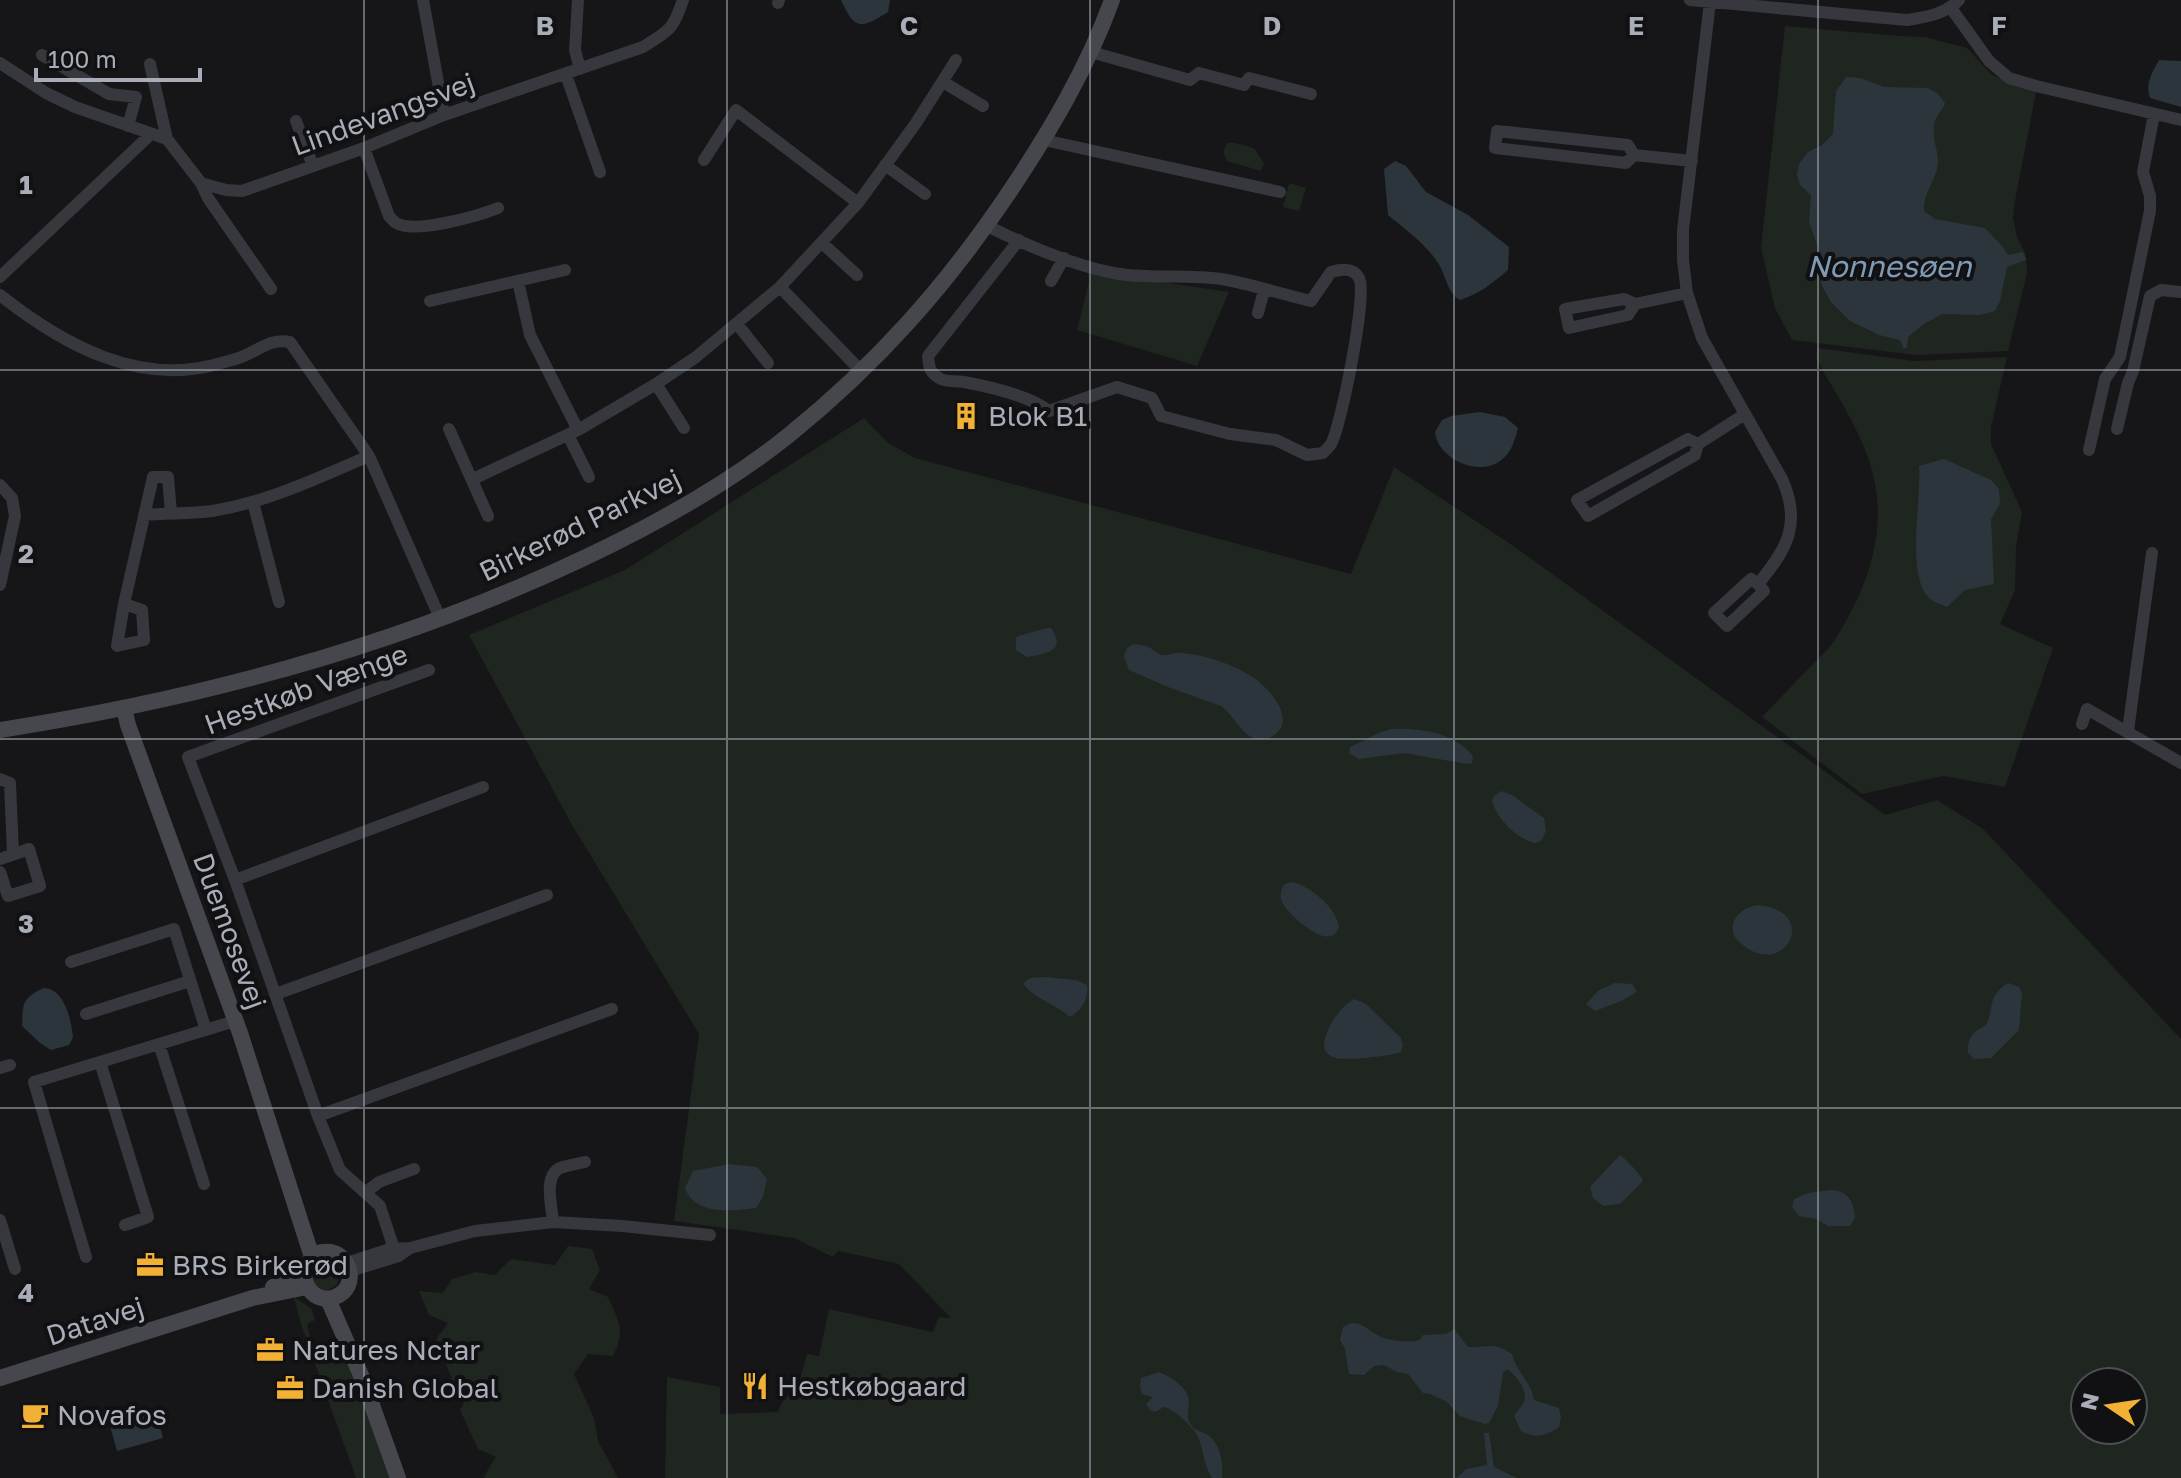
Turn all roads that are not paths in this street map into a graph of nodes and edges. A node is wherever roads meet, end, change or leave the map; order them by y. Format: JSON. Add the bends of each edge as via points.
{"nodes":[{"id":1,"x":423,"y":0,"type":"edge"},
{"id":2,"x":578,"y":0,"type":"edge"},
{"id":3,"x":683,"y":0,"type":"edge"},
{"id":4,"x":1112,"y":0,"type":"edge"},
{"id":5,"x":1690,"y":0,"type":"edge"},
{"id":6,"x":1710,"y":2,"type":"junction"},
{"id":7,"x":1955,"y":4,"type":"edge"},
{"id":8,"x":1091,"y":52,"type":"junction"},
{"id":9,"x":42,"y":55,"type":"dead end"},
{"id":10,"x":956,"y":60,"type":"dead end"},
{"id":11,"x":0,"y":63,"type":"edge"},
{"id":12,"x":150,"y":64,"type":"dead end"},
{"id":13,"x":580,"y":69,"type":"junction"},
{"id":14,"x":566,"y":75,"type":"junction"},
{"id":15,"x":943,"y":82,"type":"junction"},
{"id":16,"x":1311,"y":94,"type":"dead end"},
{"id":17,"x":983,"y":106,"type":"dead end"},
{"id":18,"x":2154,"y":114,"type":"junction"},
{"id":19,"x":444,"y":115,"type":"junction"},
{"id":20,"x":2181,"y":120,"type":"edge"},
{"id":21,"x":296,"y":121,"type":"dead end"},
{"id":22,"x":128,"y":126,"type":"junction"},
{"id":23,"x":151,"y":134,"type":"junction"},
{"id":24,"x":167,"y":139,"type":"junction"},
{"id":25,"x":1044,"y":140,"type":"junction"},
{"id":26,"x":364,"y":148,"type":"junction"},
{"id":27,"x":1634,"y":155,"type":"junction"},
{"id":28,"x":704,"y":160,"type":"dead end"},
{"id":29,"x":1692,"y":161,"type":"junction"},
{"id":30,"x":885,"y":165,"type":"junction"},
{"id":31,"x":313,"y":166,"type":"junction"},
{"id":32,"x":600,"y":172,"type":"dead end"},
{"id":33,"x":201,"y":183,"type":"junction"},
{"id":34,"x":1280,"y":192,"type":"dead end"},
{"id":35,"x":925,"y":194,"type":"dead end"},
{"id":36,"x":858,"y":203,"type":"junction"},
{"id":37,"x":498,"y":208,"type":"dead end"},
{"id":38,"x":987,"y":226,"type":"junction"},
{"id":39,"x":1019,"y":240,"type":"junction"},
{"id":40,"x":822,"y":243,"type":"junction"},
{"id":41,"x":1064,"y":258,"type":"junction"},
{"id":42,"x":565,"y":270,"type":"dead end"},
{"id":43,"x":857,"y":275,"type":"dead end"},
{"id":44,"x":0,"y":277,"type":"edge"},
{"id":45,"x":518,"y":281,"type":"junction"},
{"id":46,"x":1051,"y":281,"type":"dead end"},
{"id":47,"x":780,"y":287,"type":"junction"},
{"id":48,"x":271,"y":289,"type":"dead end"},
{"id":49,"x":1264,"y":290,"type":"junction"},
{"id":50,"x":2181,"y":292,"type":"edge"},
{"id":51,"x":1687,"y":293,"type":"junction"},
{"id":52,"x":0,"y":295,"type":"edge"},
{"id":53,"x":430,"y":301,"type":"dead end"},
{"id":54,"x":1635,"y":304,"type":"junction"},
{"id":55,"x":1258,"y":313,"type":"dead end"},
{"id":56,"x":737,"y":324,"type":"junction"},
{"id":57,"x":768,"y":363,"type":"dead end"},
{"id":58,"x":862,"y":372,"type":"junction"},
{"id":59,"x":656,"y":384,"type":"junction"},
{"id":60,"x":1745,"y":414,"type":"junction"},
{"id":61,"x":684,"y":428,"type":"dead end"},
{"id":62,"x":449,"y":429,"type":"dead end"},
{"id":63,"x":2117,"y":429,"type":"dead end"},
{"id":64,"x":573,"y":433,"type":"junction"},
{"id":65,"x":1698,"y":444,"type":"junction"},
{"id":66,"x":2089,"y":450,"type":"dead end"},
{"id":67,"x":369,"y":456,"type":"junction"},
{"id":68,"x":589,"y":477,"type":"dead end"},
{"id":69,"x":473,"y":479,"type":"junction"},
{"id":70,"x":0,"y":485,"type":"edge"},
{"id":71,"x":253,"y":502,"type":"junction"},
{"id":72,"x":171,"y":513,"type":"junction"},
{"id":73,"x":144,"y":515,"type":"junction"},
{"id":74,"x":488,"y":516,"type":"dead end"},
{"id":75,"x":2152,"y":553,"type":"dead end"},
{"id":76,"x":1758,"y":584,"type":"dead end"},
{"id":77,"x":0,"y":585,"type":"edge"},
{"id":78,"x":279,"y":602,"type":"dead end"},
{"id":79,"x":124,"y":604,"type":"dead end"},
{"id":80,"x":440,"y":618,"type":"junction"},
{"id":81,"x":429,"y":670,"type":"dead end"},
{"id":82,"x":124,"y":708,"type":"junction"},
{"id":83,"x":2082,"y":724,"type":"dead end"},
{"id":84,"x":0,"y":730,"type":"edge"},
{"id":85,"x":2128,"y":731,"type":"junction"},
{"id":86,"x":2181,"y":763,"type":"edge"},
{"id":87,"x":0,"y":779,"type":"edge"},
{"id":88,"x":483,"y":787,"type":"dead end"},
{"id":89,"x":6,"y":856,"type":"edge"},
{"id":90,"x":0,"y":872,"type":"edge"},
{"id":91,"x":235,"y":880,"type":"junction"},
{"id":92,"x":2,"y":888,"type":"edge"},
{"id":93,"x":547,"y":895,"type":"dead end"},
{"id":94,"x":71,"y":962,"type":"dead end"},
{"id":95,"x":190,"y":981,"type":"junction"},
{"id":96,"x":276,"y":994,"type":"junction"},
{"id":97,"x":612,"y":1009,"type":"dead end"},
{"id":98,"x":86,"y":1014,"type":"dead end"},
{"id":99,"x":235,"y":1021,"type":"junction"},
{"id":100,"x":206,"y":1030,"type":"junction"},
{"id":101,"x":159,"y":1044,"type":"junction"},
{"id":102,"x":100,"y":1062,"type":"junction"},
{"id":103,"x":318,"y":1116,"type":"junction"},
{"id":104,"x":585,"y":1162,"type":"dead end"},
{"id":105,"x":414,"y":1169,"type":"dead end"},
{"id":106,"x":204,"y":1184,"type":"dead end"},
{"id":107,"x":366,"y":1192,"type":"junction"},
{"id":108,"x":0,"y":1220,"type":"edge"},
{"id":109,"x":553,"y":1222,"type":"junction"},
{"id":110,"x":125,"y":1225,"type":"dead end"},
{"id":111,"x":710,"y":1235,"type":"dead end"},
{"id":112,"x":410,"y":1248,"type":"junction"},
{"id":113,"x":394,"y":1249,"type":"junction"},
{"id":114,"x":86,"y":1257,"type":"dead end"},
{"id":115,"x":312,"y":1266,"type":"junction"},
{"id":116,"x":349,"y":1267,"type":"junction"},
{"id":117,"x":15,"y":1269,"type":"dead end"},
{"id":118,"x":334,"y":1297,"type":"junction"},
{"id":119,"x":0,"y":1378,"type":"edge"},
{"id":120,"x":398,"y":1478,"type":"edge"}],
"edges":[{"from":1,"to":19,"type":"street"},
{"from":2,"to":13,"type":"street","via":[[575,50]]},
{"from":3,"to":13,"type":"street","name":"Lindevangsvej","via":[[667,33]]},
{"from":4,"to":8,"type":"street","name":"Birkerød Parkvej"},
{"from":5,"to":6,"type":"street"},
{"from":6,"to":7,"type":"street","via":[[1907,20]]},
{"from":6,"to":29,"type":"street"},
{"from":7,"to":18,"type":"street","via":[[1989,61],[2009,78]]},
{"from":8,"to":16,"type":"street","via":[[1190,80],[1199,73],[1244,85],[1249,78]]},
{"from":8,"to":25,"type":"street","name":"Birkerød Parkvej"},
{"from":9,"to":22,"type":"street","via":[[109,94],[136,97]]},
{"from":10,"to":15,"type":"street"},
{"from":11,"to":22,"type":"street","via":[[56,98]]},
{"from":12,"to":24,"type":"street"},
{"from":13,"to":14,"type":"street","name":"Lindevangsvej"},
{"from":14,"to":19,"type":"street","name":"Lindevangsvej"},
{"from":14,"to":32,"type":"street"},
{"from":15,"to":17,"type":"street"},
{"from":15,"to":30,"type":"street"},
{"from":18,"to":20,"type":"street"},
{"from":18,"to":66,"type":"street","via":[[2143,172],[2150,211],[2120,357],[2105,379]]},
{"from":19,"to":26,"type":"street","name":"Lindevangsvej"},
{"from":21,"to":31,"type":"street"},
{"from":22,"to":23,"type":"street"},
{"from":23,"to":24,"type":"street"},
{"from":23,"to":44,"type":"street"},
{"from":24,"to":33,"type":"street"},
{"from":25,"to":34,"type":"street"},
{"from":25,"to":38,"type":"street","name":"Birkerød Parkvej"},
{"from":26,"to":31,"type":"street","name":"Lindevangsvej"},
{"from":26,"to":37,"type":"street","via":[[395,223],[440,224]]},
{"from":27,"to":27,"type":"street","via":[[1628,145],[1497,131],[1495,148],[1626,163]]},
{"from":27,"to":29,"type":"street"},
{"from":28,"to":36,"type":"street","via":[[736,110]]},
{"from":29,"to":51,"type":"street","via":[[1683,230]]},
{"from":30,"to":35,"type":"street"},
{"from":30,"to":36,"type":"street"},
{"from":31,"to":33,"type":"street","name":"Lindevangsvej","via":[[242,191]]},
{"from":33,"to":48,"type":"street"},
{"from":36,"to":40,"type":"street"},
{"from":38,"to":39,"type":"street"},
{"from":38,"to":58,"type":"street","name":"Birkerød Parkvej","via":[[943,284]]},
{"from":39,"to":41,"type":"street"},
{"from":39,"to":49,"type":"street","via":[[928,356],[936,376],[1035,401],[1049,411],[1117,387],[1152,398],[1161,416],[1276,440],[1307,455],[1323,453],[1331,444],[1346,387],[1361,313],[1360,278],[1343,269],[1331,272],[1311,301]]},
{"from":40,"to":43,"type":"street"},
{"from":40,"to":47,"type":"street"},
{"from":41,"to":46,"type":"street"},
{"from":41,"to":49,"type":"street","via":[[1127,275],[1210,278]]},
{"from":42,"to":45,"type":"street"},
{"from":45,"to":53,"type":"street"},
{"from":45,"to":64,"type":"street","via":[[530,335]]},
{"from":47,"to":56,"type":"street"},
{"from":47,"to":58,"type":"street"},
{"from":49,"to":55,"type":"street"},
{"from":50,"to":63,"type":"street","via":[[2161,290],[2150,296]]},
{"from":51,"to":54,"type":"street"},
{"from":51,"to":60,"type":"street","via":[[1702,338]]},
{"from":52,"to":67,"type":"street","via":[[60,337],[130,366],[165,371],[204,368],[274,341],[290,342]]},
{"from":54,"to":54,"type":"street","via":[[1624,299],[1565,309],[1569,328],[1628,315]]},
{"from":56,"to":57,"type":"street"},
{"from":56,"to":59,"type":"street"},
{"from":58,"to":80,"type":"street","name":"Birkerød Parkvej","via":[[787,437],[676,510],[551,573]]},
{"from":59,"to":61,"type":"street"},
{"from":59,"to":64,"type":"street"},
{"from":60,"to":65,"type":"street"},
{"from":60,"to":76,"type":"street","via":[[1782,479],[1791,515],[1778,560]]},
{"from":62,"to":69,"type":"street"},
{"from":64,"to":68,"type":"street"},
{"from":64,"to":69,"type":"street"},
{"from":65,"to":65,"type":"street","via":[[1688,439],[1577,500],[1580,508],[1588,516],[1695,455]]},
{"from":67,"to":71,"type":"street"},
{"from":67,"to":80,"type":"street"},
{"from":69,"to":74,"type":"street"},
{"from":70,"to":77,"type":"street","via":[[12,498],[15,516]]},
{"from":71,"to":72,"type":"street"},
{"from":71,"to":78,"type":"street"},
{"from":72,"to":73,"type":"street"},
{"from":72,"to":73,"type":"street","via":[[168,477],[153,477]]},
{"from":73,"to":79,"type":"street"},
{"from":75,"to":85,"type":"street"},
{"from":80,"to":82,"type":"street","name":"Birkerød Parkvej","via":[[321,659]]},
{"from":81,"to":91,"type":"street","name":"Hestkøb Vænge","via":[[188,757]]},
{"from":82,"to":84,"type":"street","name":"Birkerød Parkvej"},
{"from":82,"to":99,"type":"street","name":"Duemosevej"},
{"from":83,"to":85,"type":"street","via":[[2087,709]]},
{"from":85,"to":86,"type":"street"},
{"from":87,"to":89,"type":"street","via":[[10,783]]},
{"from":88,"to":91,"type":"street"},
{"from":89,"to":92,"type":"street","via":[[29,849],[40,886],[8,896]]},
{"from":90,"to":92,"type":"street"},
{"from":91,"to":96,"type":"street","name":"Hestkøb Vænge"},
{"from":93,"to":96,"type":"street"},
{"from":94,"to":95,"type":"street","via":[[174,929]]},
{"from":95,"to":98,"type":"street"},
{"from":95,"to":100,"type":"street"},
{"from":96,"to":103,"type":"street","name":"Hestkøb Vænge"},
{"from":97,"to":103,"type":"street"},
{"from":99,"to":100,"type":"street"},
{"from":99,"to":115,"type":"street","name":"Duemosevej","via":[[293,1182]]},
{"from":100,"to":101,"type":"street"},
{"from":101,"to":102,"type":"street"},
{"from":101,"to":106,"type":"street"},
{"from":102,"to":110,"type":"street","via":[[148,1217]]},
{"from":102,"to":114,"type":"street","via":[[34,1082]]},
{"from":103,"to":107,"type":"street","name":"Hestkøb Vænge","via":[[340,1170]]},
{"from":104,"to":109,"type":"street","via":[[557,1169],[552,1176]]},
{"from":105,"to":107,"type":"street"},
{"from":107,"to":113,"type":"street","name":"Hestkøb Vænge","via":[[380,1206]]},
{"from":108,"to":117,"type":"street"},
{"from":109,"to":111,"type":"street"},
{"from":109,"to":112,"type":"street","via":[[475,1231]]},
{"from":112,"to":113,"type":"street"},
{"from":112,"to":116,"type":"street","via":[[399,1256]]},
{"from":113,"to":116,"type":"street"},
{"from":115,"to":116,"type":"street","via":[[335,1253]]},
{"from":115,"to":118,"type":"street","via":[[313,1294]]},
{"from":115,"to":119,"type":"street","name":"Datavej","via":[[252,1298]]},
{"from":116,"to":118,"type":"street","via":[[349,1285]]},
{"from":118,"to":120,"type":"street"}]}
